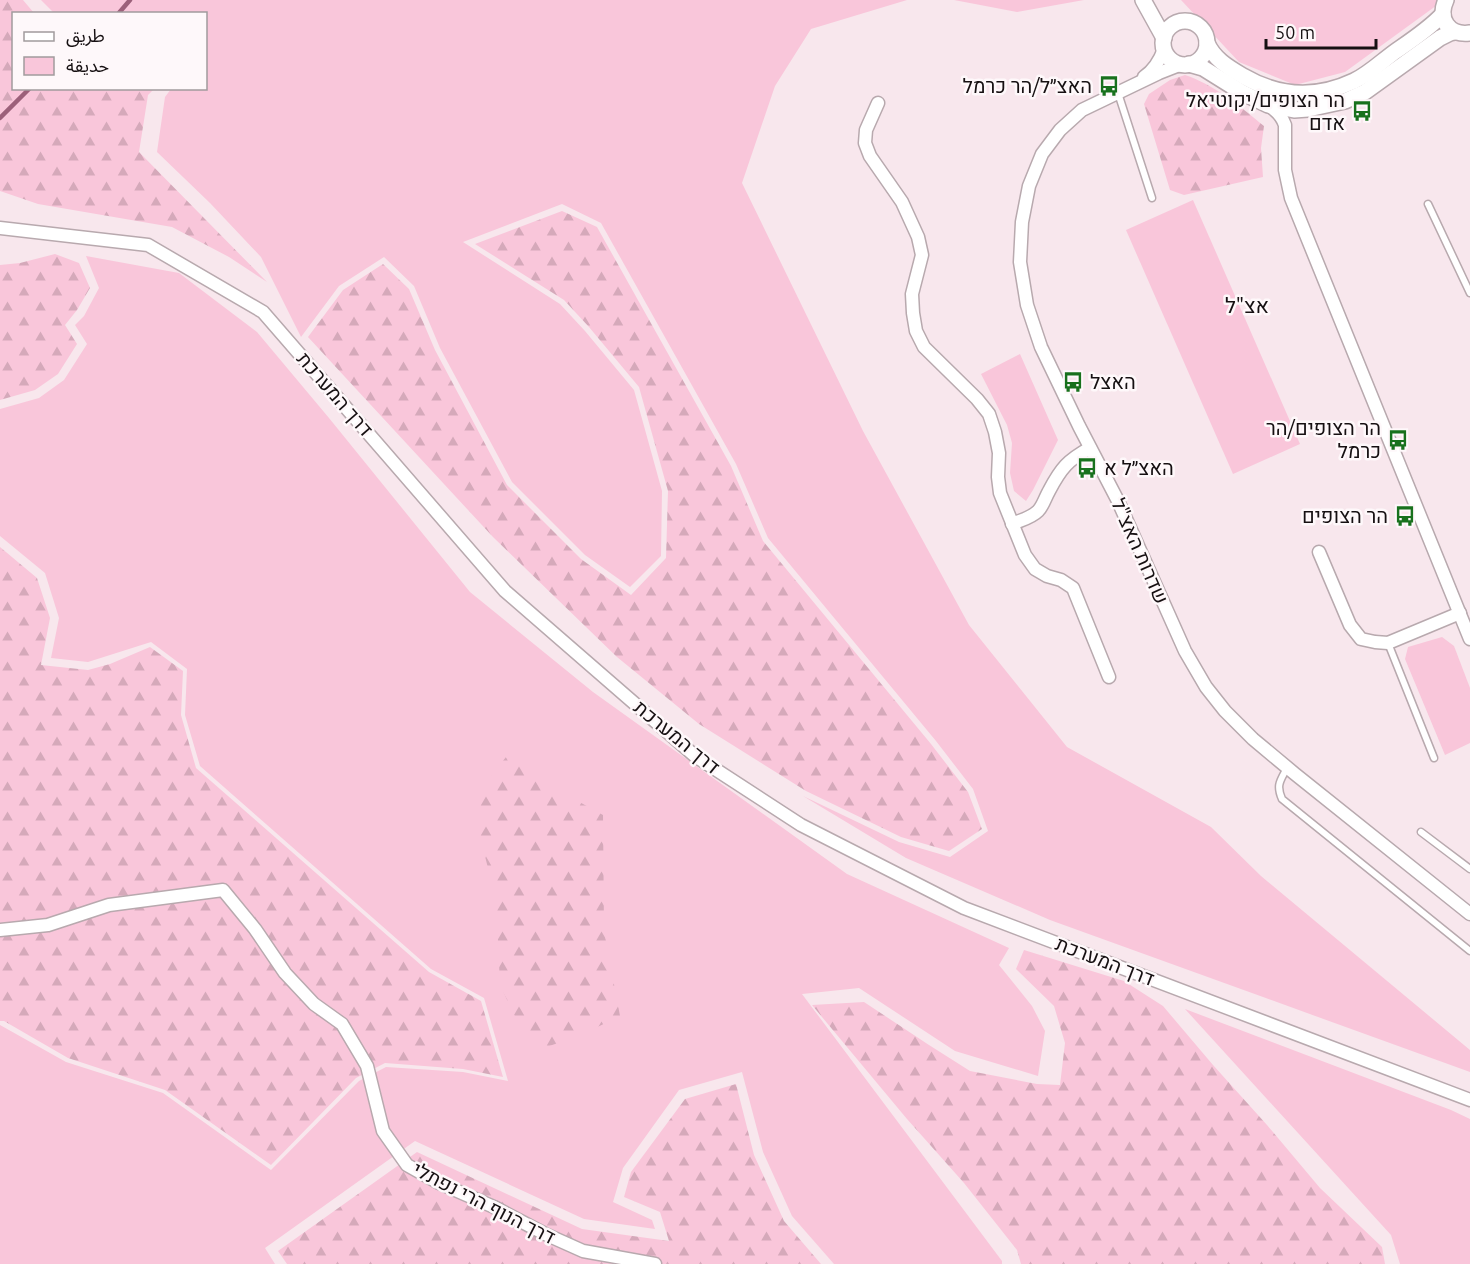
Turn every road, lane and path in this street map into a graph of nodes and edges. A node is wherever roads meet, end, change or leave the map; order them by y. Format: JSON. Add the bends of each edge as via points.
{"nodes":[{"id":1,"x":1144,"y":0,"type":"edge"},
{"id":2,"x":1444,"y":5,"type":"edge"},
{"id":3,"x":1181,"y":22,"type":"junction"},
{"id":4,"x":1465,"y":33,"type":"edge"},
{"id":5,"x":1164,"y":43,"type":"junction"},
{"id":6,"x":1207,"y":43,"type":"junction"},
{"id":7,"x":1185,"y":64,"type":"junction"},
{"id":8,"x":1123,"y":90,"type":"junction"},
{"id":9,"x":878,"y":103,"type":"dead end"},
{"id":10,"x":1268,"y":105,"type":"junction"},
{"id":11,"x":1308,"y":109,"type":"junction"},
{"id":12,"x":1286,"y":132,"type":"junction"},
{"id":13,"x":1152,"y":198,"type":"dead end"},
{"id":14,"x":1428,"y":204,"type":"dead end"},
{"id":15,"x":0,"y":228,"type":"edge"},
{"id":16,"x":1470,"y":293,"type":"edge"},
{"id":17,"x":1090,"y":448,"type":"junction"},
{"id":18,"x":1012,"y":524,"type":"junction"},
{"id":19,"x":1319,"y":552,"type":"dead end"},
{"id":20,"x":1460,"y":613,"type":"junction"},
{"id":21,"x":1470,"y":639,"type":"edge"},
{"id":22,"x":1388,"y":643,"type":"junction"},
{"id":23,"x":1109,"y":677,"type":"dead end"},
{"id":24,"x":1434,"y":758,"type":"dead end"},
{"id":25,"x":1287,"y":768,"type":"junction"},
{"id":26,"x":1422,"y":832,"type":"dead end"},
{"id":27,"x":1470,"y":869,"type":"edge"},
{"id":28,"x":1468,"y":908,"type":"edge"},
{"id":29,"x":0,"y":930,"type":"edge"},
{"id":30,"x":1470,"y":951,"type":"edge"},
{"id":31,"x":1470,"y":1100,"type":"edge"},
{"id":32,"x":655,"y":1264,"type":"edge"}],
"edges":[{"from":1,"to":3,"type":"street"},
{"from":1,"to":5,"type":"street"},
{"from":2,"to":4,"type":"street","via":[[1446,24]]},
{"from":2,"to":6,"type":"street","via":[[1428,28],[1356,80],[1315,93],[1282,92],[1250,80],[1228,68]]},
{"from":3,"to":5,"type":"street","via":[[1167,31]]},
{"from":3,"to":6,"type":"street","via":[[1198,26]]},
{"from":4,"to":11,"type":"street","via":[[1440,38],[1365,92]]},
{"from":5,"to":7,"type":"street","via":[[1169,58]]},
{"from":5,"to":8,"type":"street","name":"שדרות האצ\"ל","via":[[1160,59],[1149,73]]},
{"from":6,"to":7,"type":"street","via":[[1196,62]]},
{"from":7,"to":8,"type":"street","name":"שדרות האצ\"ל"},
{"from":7,"to":10,"type":"street","via":[[1203,68]]},
{"from":8,"to":13,"type":"lane"},
{"from":8,"to":17,"type":"street","name":"שדרות האצ\"ל","via":[[1082,110],[1060,130],[1042,154],[1029,186],[1022,222],[1020,262],[1027,305],[1041,347]]},
{"from":9,"to":18,"type":"street","via":[[866,130],[865,143],[902,202],[918,237],[922,255],[912,294],[916,331],[924,347],[989,414],[999,453],[1000,493]]},
{"from":10,"to":11,"type":"street"},
{"from":10,"to":12,"type":"street","via":[[1283,118]]},
{"from":11,"to":12,"type":"street","via":[[1290,123]]},
{"from":12,"to":20,"type":"street","via":[[1285,171],[1291,198]]},
{"from":14,"to":16,"type":"lane"},
{"from":15,"to":31,"type":"street","name":"דרך המערכת","via":[[148,245],[263,312],[505,591],[695,756],[801,825],[964,908]]},
{"from":17,"to":18,"type":"street","via":[[1063,466],[1040,510]]},
{"from":17,"to":25,"type":"street","name":"שדרות האצ\"ל","via":[[1185,651],[1206,687],[1253,739]]},
{"from":18,"to":23,"type":"street","via":[[1035,569],[1073,588]]},
{"from":19,"to":22,"type":"street","via":[[1350,625],[1361,639]]},
{"from":20,"to":21,"type":"street"},
{"from":20,"to":22,"type":"street"},
{"from":22,"to":24,"type":"lane"},
{"from":25,"to":28,"type":"street","name":"שדרות האצ\"ל"},
{"from":25,"to":30,"type":"lane","via":[[1279,784],[1282,799]]},
{"from":26,"to":27,"type":"lane"},
{"from":29,"to":32,"type":"street","name":"דרך הנוף הרי נפתלי","via":[[48,925],[109,905],[223,890],[285,973],[314,1004],[342,1024],[367,1066],[383,1131],[407,1165],[583,1251]]}]}
